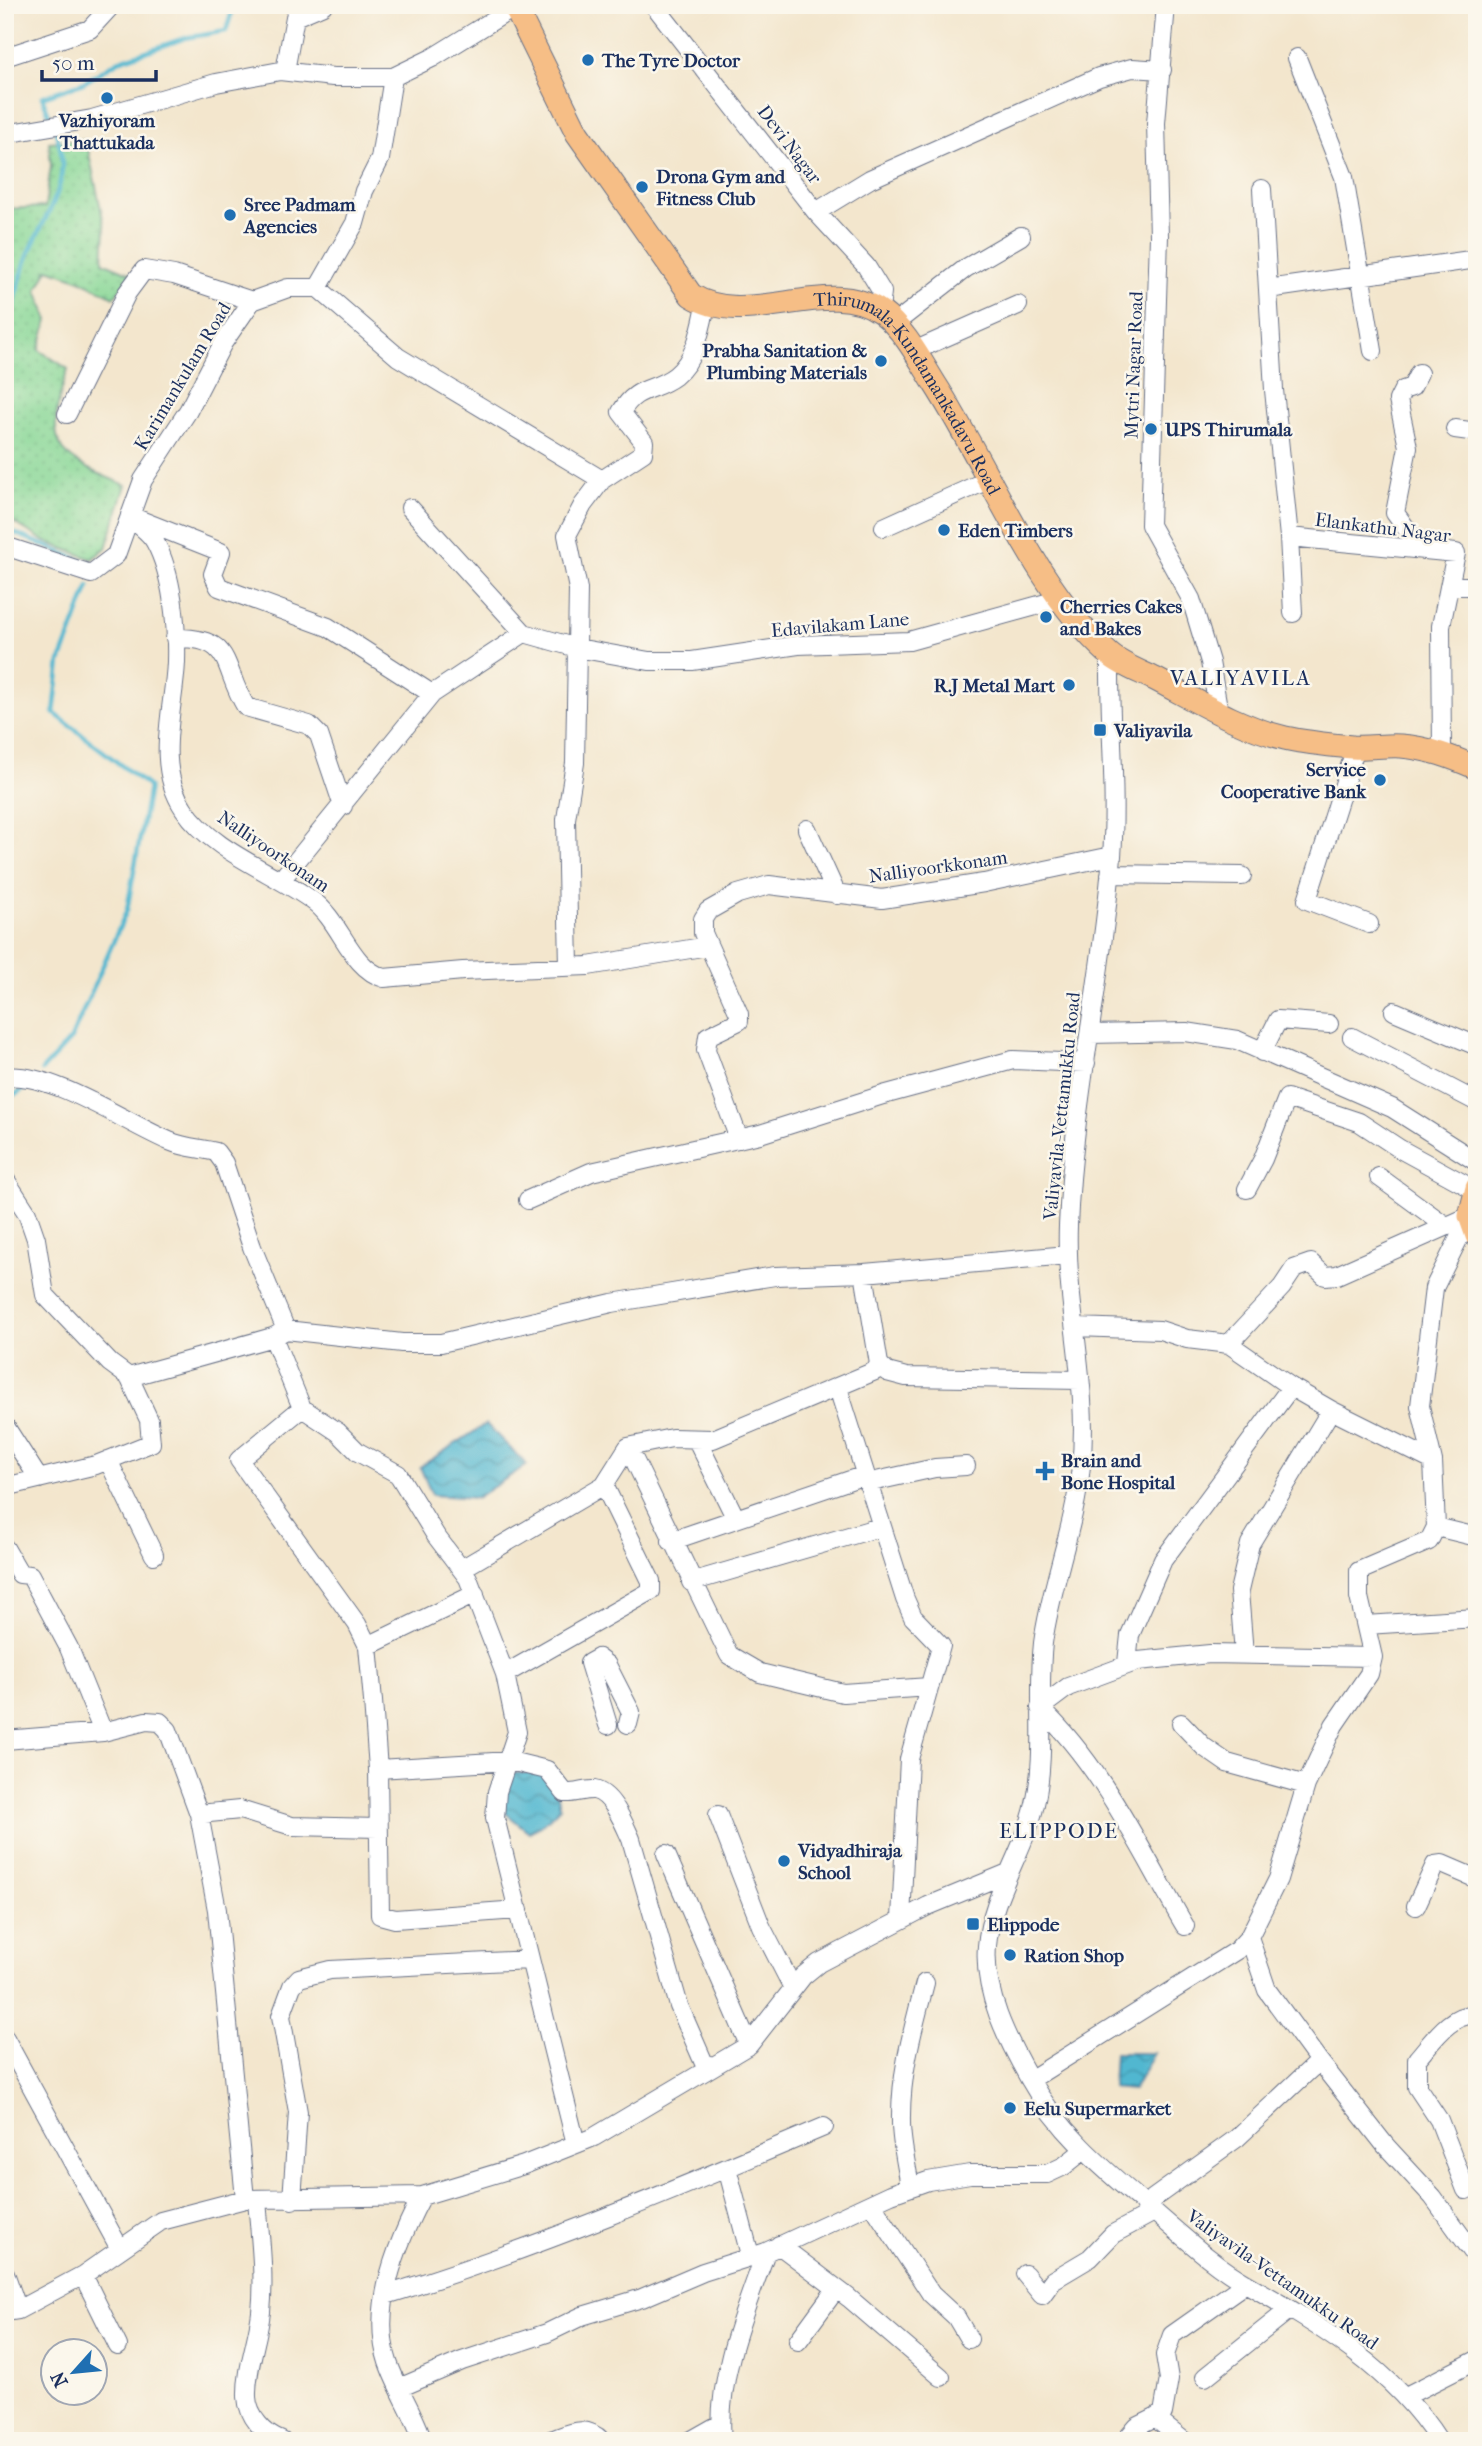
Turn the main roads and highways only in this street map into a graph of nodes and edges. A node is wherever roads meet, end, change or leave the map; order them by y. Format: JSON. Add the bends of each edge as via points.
{"nodes":[{"id":1,"x":516,"y":6,"type":"edge"},
{"id":2,"x":1477,"y":768,"type":"edge"},
{"id":3,"x":1476,"y":1189,"type":"edge"},
{"id":4,"x":1473,"y":1226,"type":"edge"}],
"edges":[{"from":1,"to":2,"type":"main road","name":"Thirumala-Kundamankadavu Road","via":[[577,133],[691,295],[706,305],[732,309],[835,299],[859,302],[887,317],[914,351],[1061,599],[1110,655],[1219,713],[1285,738],[1356,747],[1401,746],[1442,753]]},
{"from":3,"to":4,"type":"main road"}]}
